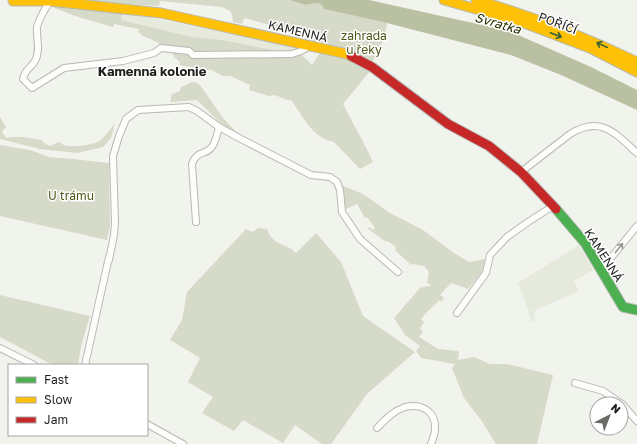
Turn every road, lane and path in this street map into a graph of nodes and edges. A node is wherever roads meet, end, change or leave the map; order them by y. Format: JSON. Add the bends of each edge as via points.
{"nodes":[{"id":1,"x":13,"y":0,"type":"edge"},
{"id":2,"x":444,"y":0,"type":"edge"},
{"id":3,"x":476,"y":0,"type":"edge"},
{"id":4,"x":50,"y":1,"type":"junction"},
{"id":5,"x":310,"y":46,"type":"junction"},
{"id":6,"x":637,"y":62,"type":"edge"},
{"id":7,"x":637,"y":72,"type":"edge"},
{"id":8,"x":219,"y":127,"type":"junction"},
{"id":9,"x":637,"y":153,"type":"edge"},
{"id":10,"x":521,"y":172,"type":"junction"},
{"id":11,"x":553,"y":206,"type":"junction"},
{"id":12,"x":196,"y":222,"type":"dead end"},
{"id":13,"x":637,"y":226,"type":"edge"},
{"id":14,"x":601,"y":270,"type":"junction"},
{"id":15,"x":398,"y":272,"type":"dead end"},
{"id":16,"x":637,"y":310,"type":"edge"},
{"id":17,"x":457,"y":313,"type":"dead end"},
{"id":18,"x":0,"y":348,"type":"edge"},
{"id":19,"x":32,"y":364,"type":"edge"},
{"id":20,"x":85,"y":364,"type":"edge"},
{"id":21,"x":575,"y":383,"type":"dead end"},
{"id":22,"x":637,"y":420,"type":"edge"},
{"id":23,"x":148,"y":425,"type":"edge"},
{"id":24,"x":378,"y":428,"type":"dead end"},
{"id":25,"x":183,"y":444,"type":"edge"},
{"id":26,"x":431,"y":444,"type":"edge"}],
"edges":[{"from":1,"to":4,"type":"street","name":"KAMENNÁ"},
{"from":2,"to":7,"type":"street","name":"POŘÍČÍ","one_way":true,"via":[[519,21],[590,48]]},
{"from":6,"to":3,"type":"street","name":"POŘÍČÍ","one_way":true,"via":[[558,26]]},
{"from":4,"to":5,"type":"street","name":"KAMENNÁ","via":[[161,13]]},
{"from":4,"to":5,"type":"street","via":[[37,27],[38,50],[35,61],[24,73],[23,79],[32,88],[64,68],[122,60],[154,53],[161,48],[194,55],[292,54]]},
{"from":5,"to":10,"type":"street","name":"KAMENNÁ","via":[[346,54],[372,67],[448,124],[489,146]]},
{"from":8,"to":12,"type":"street","via":[[213,146],[195,157],[192,164]]},
{"from":8,"to":15,"type":"street","via":[[310,174],[330,177],[337,182],[342,212],[360,239]]},
{"from":8,"to":20,"type":"street","via":[[189,107],[138,110],[126,119],[113,156],[114,235]]},
{"from":9,"to":10,"type":"street","via":[[613,132],[603,127],[591,126],[570,134]]},
{"from":10,"to":11,"type":"street","name":"KAMENNÁ"},
{"from":11,"to":14,"type":"street","name":"KAMENNÁ","via":[[585,243]]},
{"from":11,"to":17,"type":"street","via":[[507,237],[490,254],[486,273]]},
{"from":14,"to":13,"type":"street","one_way":true},
{"from":14,"to":16,"type":"street","name":"KAMENNÁ","via":[[622,307]]},
{"from":18,"to":19,"type":"street"},
{"from":21,"to":22,"type":"street","via":[[603,391],[622,404]]},
{"from":23,"to":25,"type":"street"},
{"from":24,"to":26,"type":"street","via":[[394,412],[404,407],[419,406],[429,411],[434,421],[434,437]]}]}
